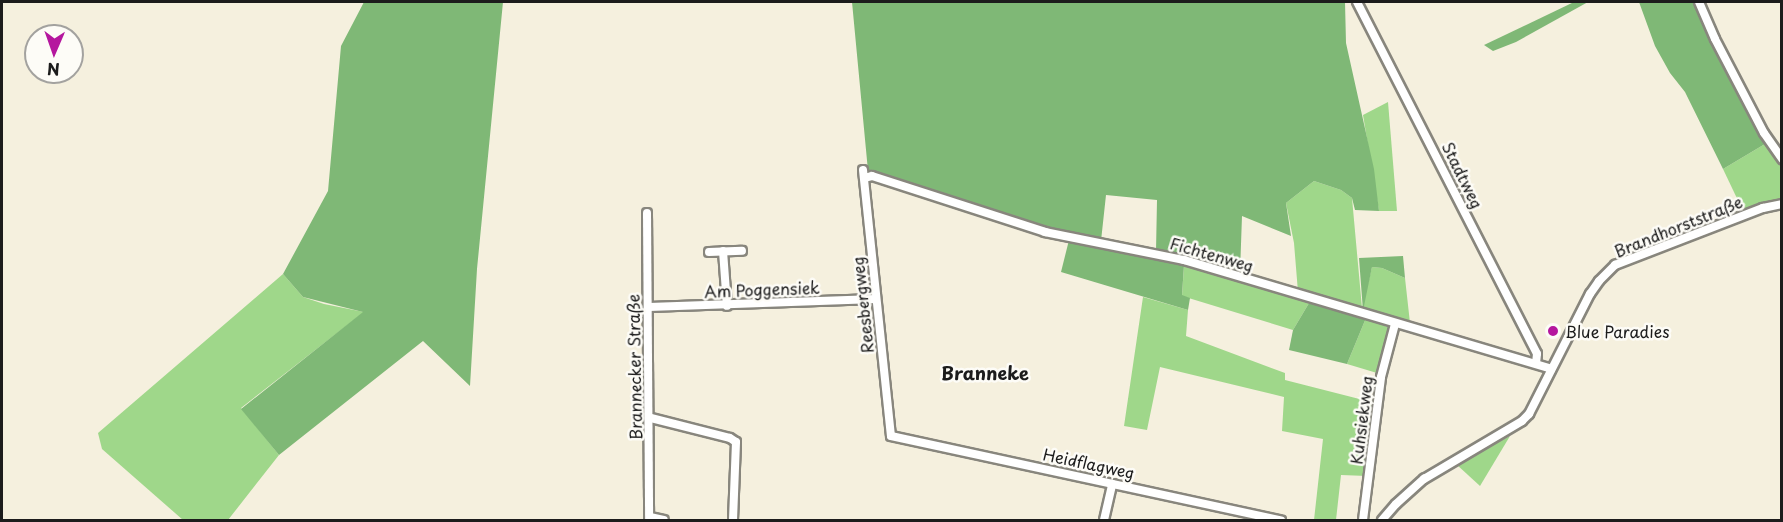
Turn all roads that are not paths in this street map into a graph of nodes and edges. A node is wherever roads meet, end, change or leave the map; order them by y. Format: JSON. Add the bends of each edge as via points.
{"nodes":[{"id":1,"x":1358,"y":2,"type":"edge"},
{"id":2,"x":1699,"y":2,"type":"edge"},
{"id":3,"x":1782,"y":159,"type":"edge"},
{"id":4,"x":864,"y":174,"type":"joint"},
{"id":5,"x":1782,"y":204,"type":"edge"},
{"id":6,"x":646,"y":213,"type":"dead end"},
{"id":7,"x":723,"y":251,"type":"junction"},
{"id":8,"x":742,"y":251,"type":"dead end"},
{"id":9,"x":709,"y":252,"type":"dead end"},
{"id":10,"x":876,"y":299,"type":"junction"},
{"id":11,"x":727,"y":306,"type":"junction"},
{"id":12,"x":649,"y":307,"type":"junction"},
{"id":13,"x":1395,"y":324,"type":"junction"},
{"id":14,"x":1536,"y":363,"type":"junction"},
{"id":15,"x":1551,"y":369,"type":"junction"},
{"id":16,"x":651,"y":418,"type":"junction"},
{"id":17,"x":891,"y":436,"type":"joint"},
{"id":18,"x":1112,"y":484,"type":"junction"},
{"id":19,"x":650,"y":519,"type":"edge"},
{"id":20,"x":664,"y":520,"type":"edge"},
{"id":21,"x":733,"y":520,"type":"edge"},
{"id":22,"x":1104,"y":520,"type":"edge"},
{"id":23,"x":1281,"y":520,"type":"edge"},
{"id":24,"x":1363,"y":520,"type":"edge"},
{"id":25,"x":1382,"y":520,"type":"edge"}],
"edges":[{"from":1,"to":14,"type":"street","name":"Stadtweg","via":[[1538,354]]},
{"from":2,"to":3,"type":"street","via":[[1764,133]]},
{"from":4,"to":10,"type":"street","name":"Reesbergweg"},
{"from":4,"to":13,"type":"street","name":"Fichtenweg","via":[[1045,232],[1184,260]]},
{"from":5,"to":15,"type":"street","name":"Brandhorststraße","via":[[1615,265],[1599,280]]},
{"from":6,"to":12,"type":"street","name":"Brannecker Straße"},
{"from":7,"to":8,"type":"street"},
{"from":7,"to":9,"type":"street"},
{"from":7,"to":11,"type":"street"},
{"from":10,"to":11,"type":"street","name":"Am Poggensiek"},
{"from":10,"to":17,"type":"street","name":"Reesbergweg"},
{"from":11,"to":12,"type":"street","name":"Am Poggensiek"},
{"from":12,"to":16,"type":"street","name":"Brannecker Straße"},
{"from":13,"to":14,"type":"street","name":"Fichtenweg"},
{"from":13,"to":24,"type":"street","name":"Kuhsiekweg","via":[[1381,377]]},
{"from":14,"to":15,"type":"street","name":"Fichtenweg"},
{"from":15,"to":25,"type":"street","name":"Brandhorststraße","via":[[1522,421],[1424,479]]},
{"from":16,"to":19,"type":"street","name":"Brannecker Straße"},
{"from":16,"to":21,"type":"street","via":[[735,442]]},
{"from":17,"to":18,"type":"street","name":"Heidflagweg"},
{"from":18,"to":22,"type":"street"},
{"from":18,"to":23,"type":"street","name":"Heidflagweg"},
{"from":19,"to":20,"type":"street"}]}
